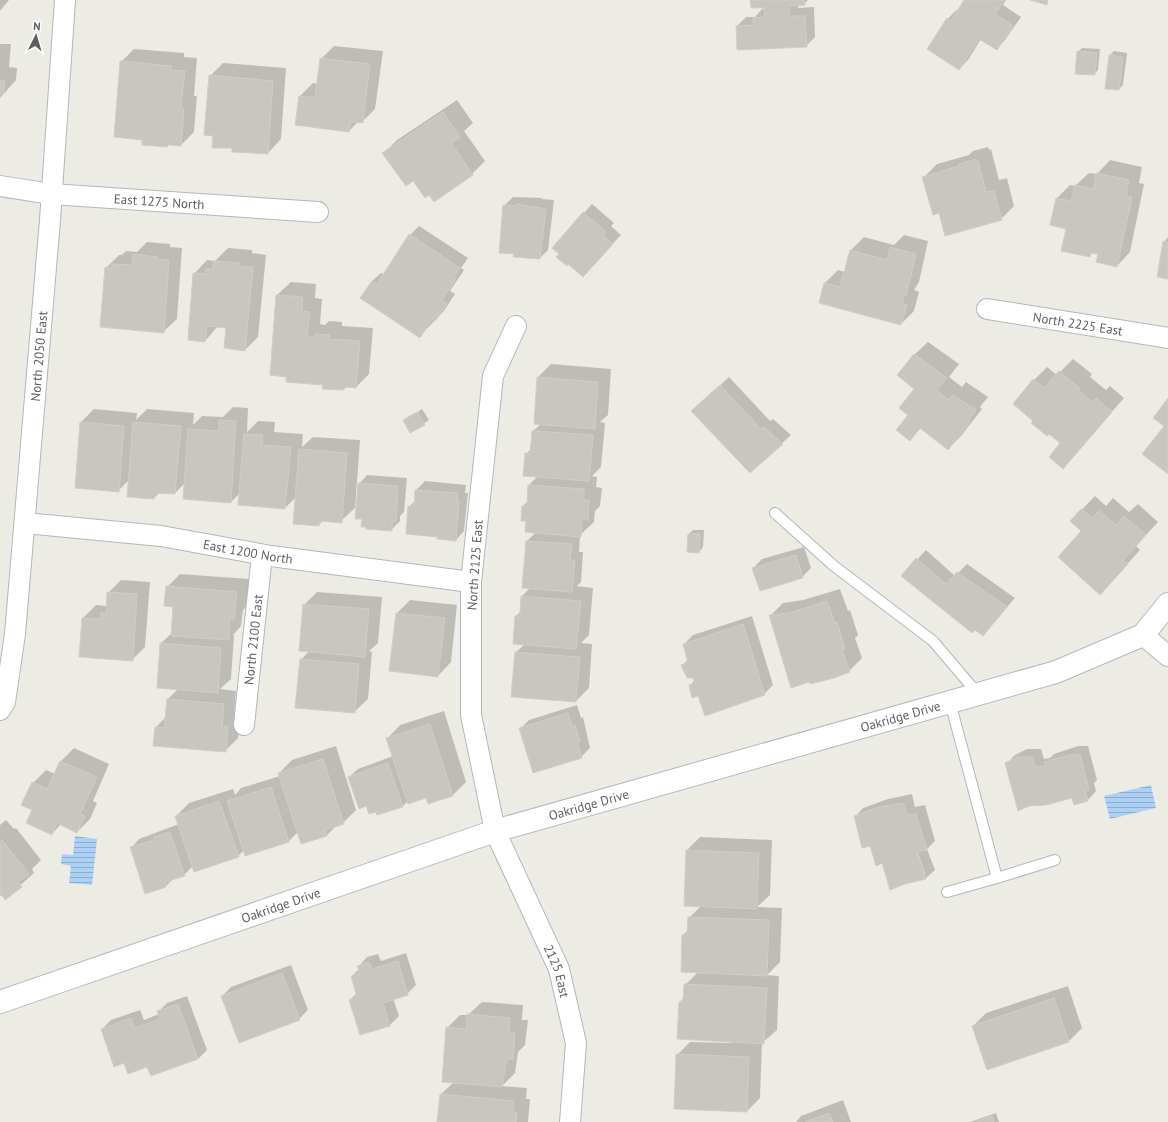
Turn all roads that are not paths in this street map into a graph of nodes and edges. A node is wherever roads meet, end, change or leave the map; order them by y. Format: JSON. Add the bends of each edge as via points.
{"nodes":[{"id":1,"x":64,"y":0,"type":"edge"},
{"id":2,"x":0,"y":186,"type":"edge"},
{"id":3,"x":52,"y":194,"type":"junction"},
{"id":4,"x":318,"y":212,"type":"dead end"},
{"id":5,"x":987,"y":309,"type":"dead end"},
{"id":6,"x":516,"y":326,"type":"dead end"},
{"id":7,"x":1168,"y":338,"type":"edge"},
{"id":8,"x":775,"y":513,"type":"dead end"},
{"id":9,"x":25,"y":523,"type":"junction"},
{"id":10,"x":262,"y":555,"type":"junction"},
{"id":11,"x":471,"y":582,"type":"junction"},
{"id":12,"x":1168,"y":604,"type":"edge"},
{"id":13,"x":1143,"y":635,"type":"junction"},
{"id":14,"x":1168,"y":656,"type":"edge"},
{"id":15,"x":978,"y":694,"type":"junction"},
{"id":16,"x":950,"y":702,"type":"junction"},
{"id":17,"x":0,"y":710,"type":"edge"},
{"id":18,"x":244,"y":725,"type":"dead end"},
{"id":19,"x":495,"y":831,"type":"junction"},
{"id":20,"x":1055,"y":860,"type":"dead end"},
{"id":21,"x":997,"y":878,"type":"junction"},
{"id":22,"x":947,"y":892,"type":"dead end"},
{"id":23,"x":0,"y":1002,"type":"edge"},
{"id":24,"x":570,"y":1122,"type":"edge"}],
"edges":[{"from":1,"to":3,"type":"street","name":"North 2050 East"},
{"from":2,"to":3,"type":"street","name":"East 1275 North"},
{"from":3,"to":4,"type":"street","name":"East 1275 North"},
{"from":3,"to":9,"type":"street","name":"North 2050 East"},
{"from":5,"to":7,"type":"street","name":"North 2225 East"},
{"from":6,"to":11,"type":"street","name":"North 2125 East","via":[[493,376]]},
{"from":8,"to":15,"type":"lane","via":[[834,566],[933,641]]},
{"from":9,"to":10,"type":"street","name":"East 1200 North","via":[[162,536]]},
{"from":9,"to":17,"type":"street","name":"North 2050 East","via":[[15,634],[5,702]]},
{"from":10,"to":11,"type":"street","name":"East 1200 North"},
{"from":10,"to":18,"type":"street","name":"North 2100 East"},
{"from":11,"to":19,"type":"street","name":"North 2125 East","via":[[471,715]]},
{"from":12,"to":13,"type":"street","name":"Oakridge Drive"},
{"from":13,"to":14,"type":"street"},
{"from":13,"to":15,"type":"street","name":"Oakridge Drive","via":[[1056,672]]},
{"from":15,"to":16,"type":"street","name":"Oakridge Drive"},
{"from":16,"to":19,"type":"street","name":"Oakridge Drive"},
{"from":16,"to":21,"type":"lane"},
{"from":19,"to":23,"type":"street","name":"Oakridge Drive"},
{"from":19,"to":24,"type":"street","name":"2125 East","via":[[559,969],[576,1044]]},
{"from":20,"to":21,"type":"lane"},
{"from":21,"to":22,"type":"lane"}]}
